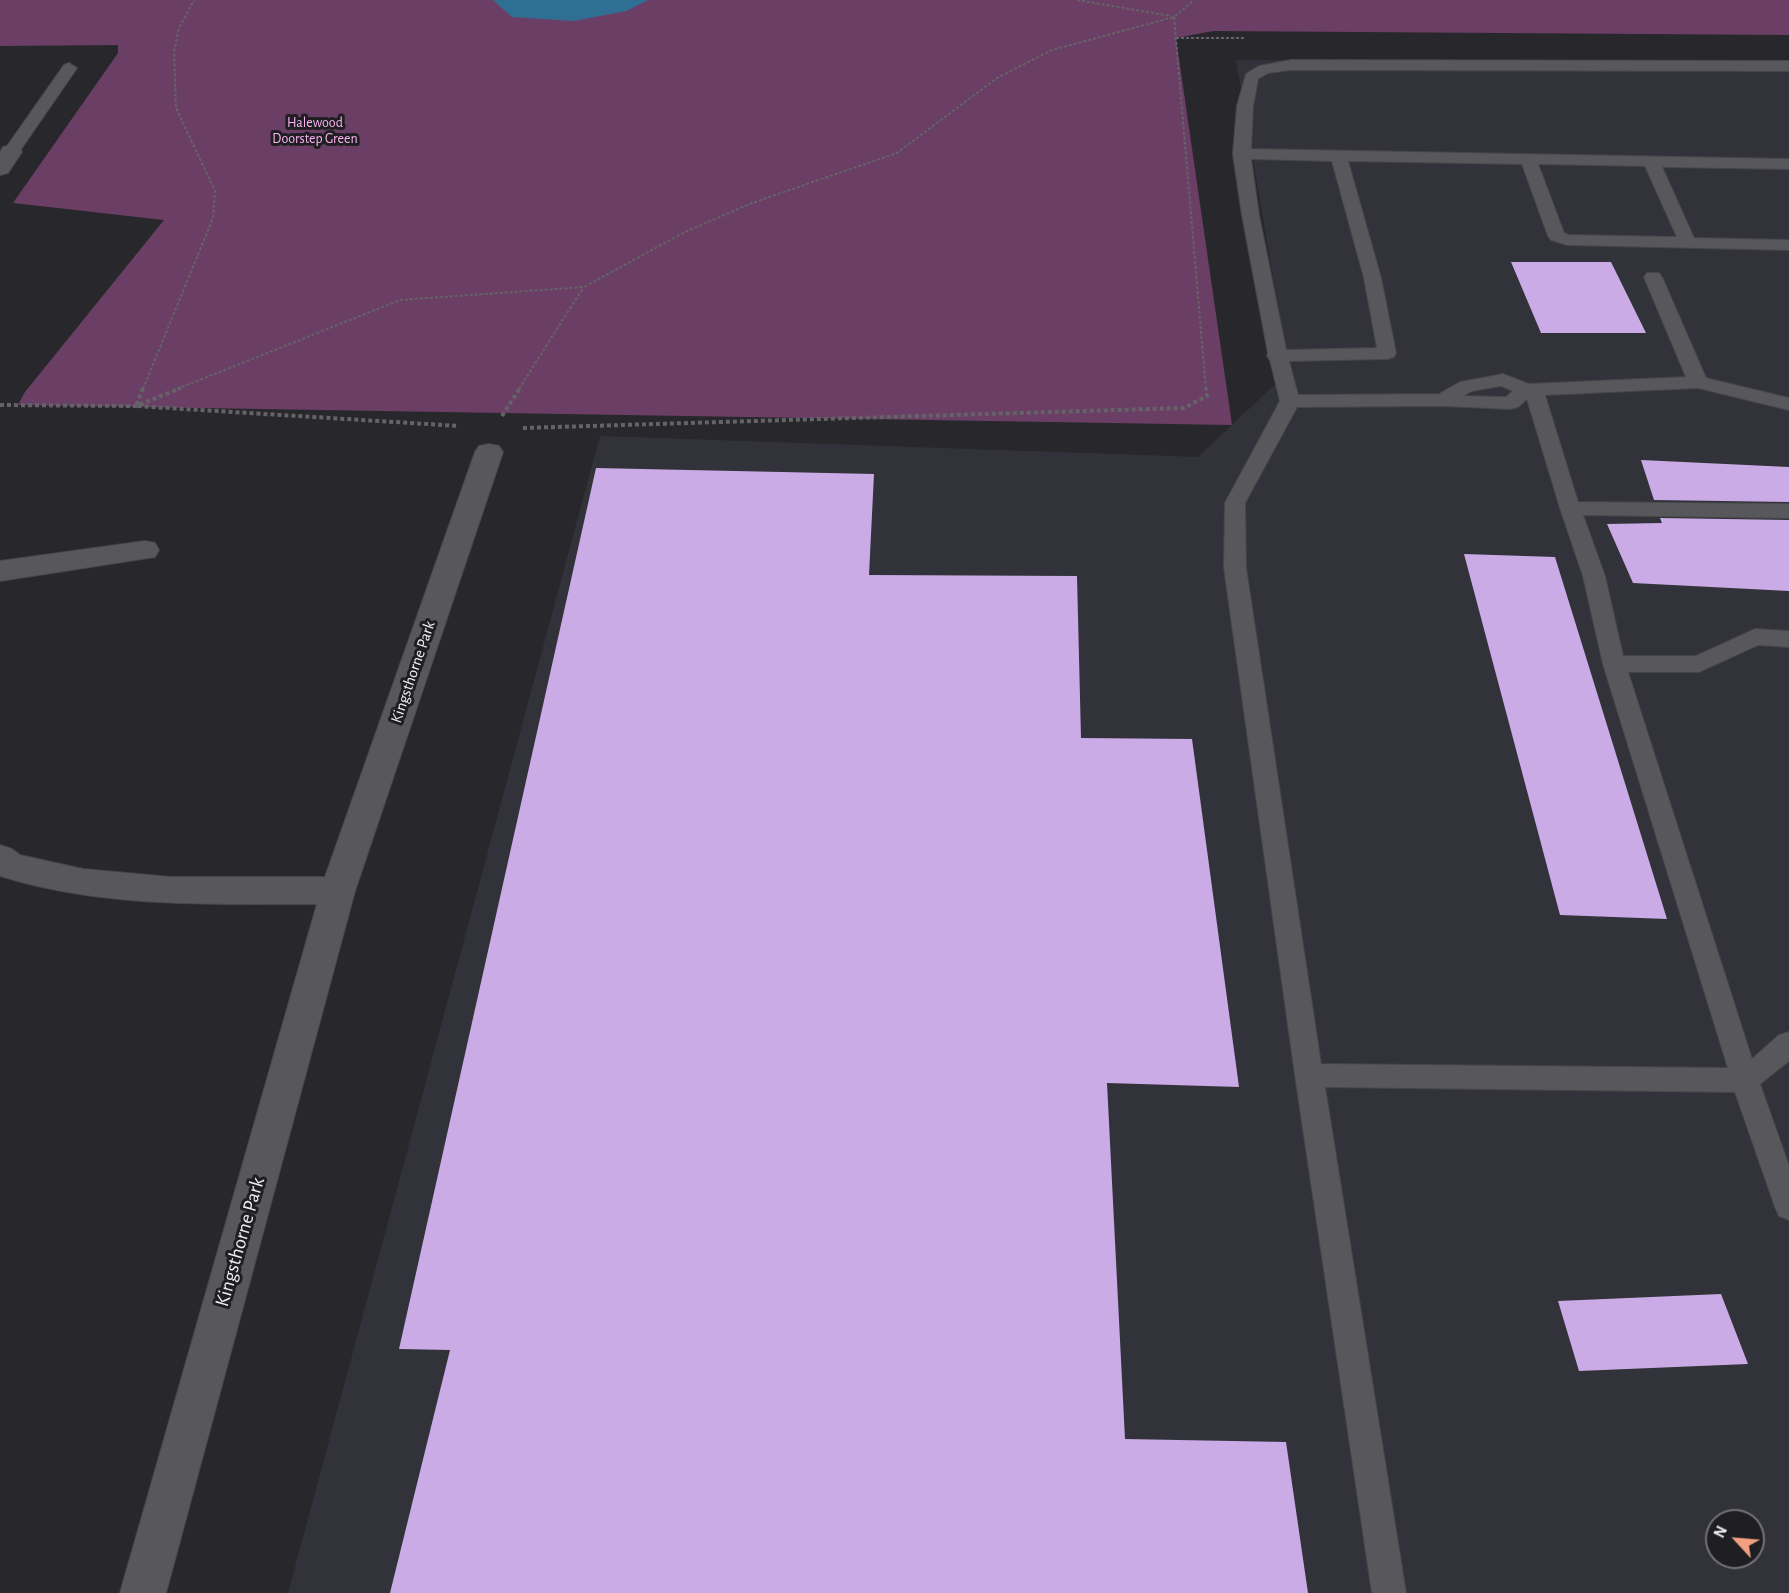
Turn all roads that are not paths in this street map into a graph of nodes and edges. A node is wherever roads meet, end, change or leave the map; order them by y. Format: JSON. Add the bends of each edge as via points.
{"nodes":[{"id":1,"x":1789,"y":66,"type":"edge"},
{"id":2,"x":69,"y":68,"type":"dead end"},
{"id":3,"x":1241,"y":154,"type":"junction"},
{"id":4,"x":1339,"y":157,"type":"junction"},
{"id":5,"x":1528,"y":159,"type":"junction"},
{"id":6,"x":5,"y":160,"type":"edge"},
{"id":7,"x":1651,"y":161,"type":"junction"},
{"id":8,"x":1789,"y":164,"type":"edge"},
{"id":9,"x":1689,"y":243,"type":"junction"},
{"id":10,"x":1789,"y":245,"type":"edge"},
{"id":11,"x":1653,"y":277,"type":"dead end"},
{"id":12,"x":1276,"y":356,"type":"junction"},
{"id":13,"x":1698,"y":382,"type":"junction"},
{"id":14,"x":1530,"y":390,"type":"junction"},
{"id":15,"x":1290,"y":401,"type":"junction"},
{"id":16,"x":1789,"y":404,"type":"edge"},
{"id":17,"x":486,"y":433,"type":"road end"},
{"id":18,"x":1570,"y":508,"type":"junction"},
{"id":19,"x":1789,"y":511,"type":"edge"},
{"id":20,"x":145,"y":550,"type":"dead end"},
{"id":21,"x":0,"y":571,"type":"edge"},
{"id":22,"x":1789,"y":639,"type":"edge"},
{"id":23,"x":1614,"y":664,"type":"junction"},
{"id":24,"x":3,"y":867,"type":"edge"},
{"id":25,"x":338,"y":891,"type":"junction"},
{"id":26,"x":1789,"y":1042,"type":"edge"},
{"id":27,"x":1309,"y":1075,"type":"junction"},
{"id":28,"x":1745,"y":1080,"type":"junction"},
{"id":29,"x":1789,"y":1207,"type":"edge"},
{"id":30,"x":142,"y":1593,"type":"edge"},
{"id":31,"x":1389,"y":1593,"type":"edge"}],
"edges":[{"from":1,"to":3,"type":"lane","via":[[1303,65],[1264,69],[1251,77],[1249,84]]},
{"from":2,"to":6,"type":"lane"},
{"from":3,"to":4,"type":"lane"},
{"from":3,"to":12,"type":"lane"},
{"from":4,"to":5,"type":"lane"},
{"from":4,"to":12,"type":"lane","via":[[1381,308],[1387,353]]},
{"from":5,"to":7,"type":"lane"},
{"from":5,"to":9,"type":"lane","via":[[1557,236],[1567,240]]},
{"from":7,"to":8,"type":"lane"},
{"from":7,"to":9,"type":"lane"},
{"from":9,"to":10,"type":"lane"},
{"from":11,"to":13,"type":"lane"},
{"from":12,"to":15,"type":"lane"},
{"from":13,"to":14,"type":"lane"},
{"from":13,"to":16,"type":"lane"},
{"from":14,"to":15,"type":"lane","via":[[1511,403]]},
{"from":14,"to":18,"type":"lane"},
{"from":15,"to":27,"type":"lane","via":[[1235,503],[1234,568]]},
{"from":17,"to":25,"type":"street","name":"Kingsthorne Park"},
{"from":18,"to":19,"type":"lane"},
{"from":18,"to":23,"type":"lane","via":[[1594,576]]},
{"from":20,"to":21,"type":"street"},
{"from":22,"to":23,"type":"lane","via":[[1755,637],[1699,664]]},
{"from":23,"to":28,"type":"lane"},
{"from":24,"to":25,"type":"street","via":[[83,882],[171,890]]},
{"from":25,"to":30,"type":"street","name":"Kingsthorne Park"},
{"from":26,"to":28,"type":"lane"},
{"from":27,"to":28,"type":"lane"},
{"from":27,"to":31,"type":"lane"},
{"from":28,"to":29,"type":"lane"}]}
